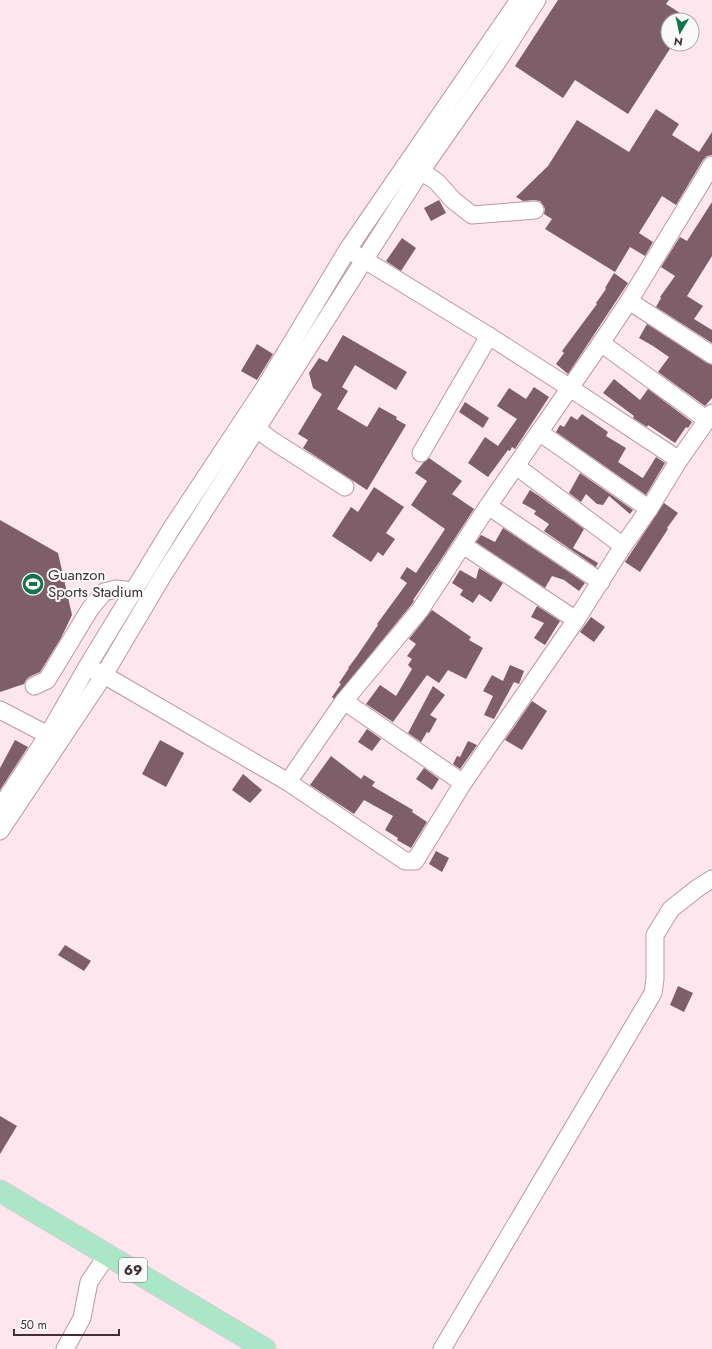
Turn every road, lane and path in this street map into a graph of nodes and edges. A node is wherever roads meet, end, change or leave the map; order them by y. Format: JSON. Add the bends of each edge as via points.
{"nodes":[{"id":1,"x":519,"y":0,"type":"edge"},
{"id":2,"x":537,"y":0,"type":"edge"},
{"id":3,"x":439,"y":131,"type":"junction"},
{"id":4,"x":712,"y":165,"type":"edge"},
{"id":5,"x":421,"y":172,"type":"junction"},
{"id":6,"x":706,"y":187,"type":"edge"},
{"id":7,"x":535,"y":210,"type":"dead end"},
{"id":8,"x":348,"y":249,"type":"junction"},
{"id":9,"x":365,"y":260,"type":"junction"},
{"id":10,"x":629,"y":301,"type":"junction"},
{"id":11,"x":489,"y":336,"type":"junction"},
{"id":12,"x":602,"y":343,"type":"junction"},
{"id":13,"x":712,"y":355,"type":"edge"},
{"id":14,"x":570,"y":388,"type":"junction"},
{"id":15,"x":710,"y":416,"type":"edge"},
{"id":16,"x":257,"y":429,"type":"junction"},
{"id":17,"x":539,"y":432,"type":"junction"},
{"id":18,"x":421,"y":453,"type":"dead end"},
{"id":19,"x":679,"y":460,"type":"junction"},
{"id":20,"x":516,"y":466,"type":"junction"},
{"id":21,"x":345,"y":487,"type":"dead end"},
{"id":22,"x":488,"y":506,"type":"junction"},
{"id":23,"x":649,"y":509,"type":"junction"},
{"id":24,"x":463,"y":545,"type":"junction"},
{"id":25,"x":623,"y":546,"type":"junction"},
{"id":26,"x":601,"y":582,"type":"junction"},
{"id":27,"x":132,"y":594,"type":"junction"},
{"id":28,"x":576,"y":620,"type":"junction"},
{"id":29,"x":87,"y":667,"type":"junction"},
{"id":30,"x":104,"y":675,"type":"junction"},
{"id":31,"x":34,"y":686,"type":"dead end"},
{"id":32,"x":344,"y":701,"type":"junction"},
{"id":33,"x":0,"y":710,"type":"edge"},
{"id":34,"x":48,"y":736,"type":"junction"},
{"id":35,"x":288,"y":782,"type":"junction"},
{"id":36,"x":463,"y":783,"type":"junction"},
{"id":37,"x":0,"y":808,"type":"edge"},
{"id":38,"x":0,"y":831,"type":"edge"},
{"id":39,"x":712,"y":879,"type":"edge"},
{"id":40,"x":0,"y":1191,"type":"edge"},
{"id":41,"x":108,"y":1254,"type":"junction"},
{"id":42,"x":65,"y":1349,"type":"edge"},
{"id":43,"x":266,"y":1349,"type":"edge"},
{"id":44,"x":442,"y":1349,"type":"edge"}],
"edges":[{"from":1,"to":3,"type":"street"},
{"from":2,"to":3,"type":"street","via":[[498,61]]},
{"from":3,"to":5,"type":"street"},
{"from":3,"to":8,"type":"street"},
{"from":4,"to":6,"type":"street"},
{"from":5,"to":7,"type":"street","via":[[437,182],[453,200],[472,215]]},
{"from":5,"to":9,"type":"street"},
{"from":6,"to":10,"type":"street"},
{"from":8,"to":9,"type":"street"},
{"from":8,"to":27,"type":"street","via":[[265,387]]},
{"from":9,"to":11,"type":"street"},
{"from":9,"to":16,"type":"street"},
{"from":10,"to":12,"type":"street"},
{"from":10,"to":13,"type":"street"},
{"from":11,"to":14,"type":"street"},
{"from":11,"to":18,"type":"street"},
{"from":12,"to":14,"type":"street"},
{"from":12,"to":15,"type":"street"},
{"from":14,"to":17,"type":"street"},
{"from":14,"to":19,"type":"street"},
{"from":15,"to":19,"type":"street"},
{"from":16,"to":21,"type":"street"},
{"from":16,"to":30,"type":"street","via":[[162,577]]},
{"from":17,"to":20,"type":"street"},
{"from":17,"to":23,"type":"street"},
{"from":19,"to":23,"type":"street"},
{"from":20,"to":22,"type":"street"},
{"from":20,"to":25,"type":"street"},
{"from":22,"to":24,"type":"street"},
{"from":22,"to":26,"type":"street"},
{"from":23,"to":25,"type":"street"},
{"from":24,"to":28,"type":"street"},
{"from":24,"to":32,"type":"street","via":[[420,610]]},
{"from":25,"to":26,"type":"street"},
{"from":26,"to":28,"type":"street"},
{"from":27,"to":29,"type":"street"},
{"from":27,"to":31,"type":"street","via":[[116,589],[104,592],[90,609],[47,680]]},
{"from":28,"to":36,"type":"street"},
{"from":29,"to":30,"type":"street"},
{"from":29,"to":34,"type":"street"},
{"from":30,"to":35,"type":"street"},
{"from":30,"to":38,"type":"street"},
{"from":32,"to":35,"type":"street"},
{"from":32,"to":36,"type":"street"},
{"from":33,"to":34,"type":"street"},
{"from":34,"to":37,"type":"street"},
{"from":35,"to":36,"type":"street","via":[[405,861],[414,861],[419,855]]},
{"from":39,"to":44,"type":"street","via":[[671,909],[655,935],[653,993]]},
{"from":40,"to":41,"type":"main road","number":"69"},
{"from":41,"to":42,"type":"street","via":[[89,1282],[82,1318]]},
{"from":41,"to":43,"type":"main road","number":"69"}]}
